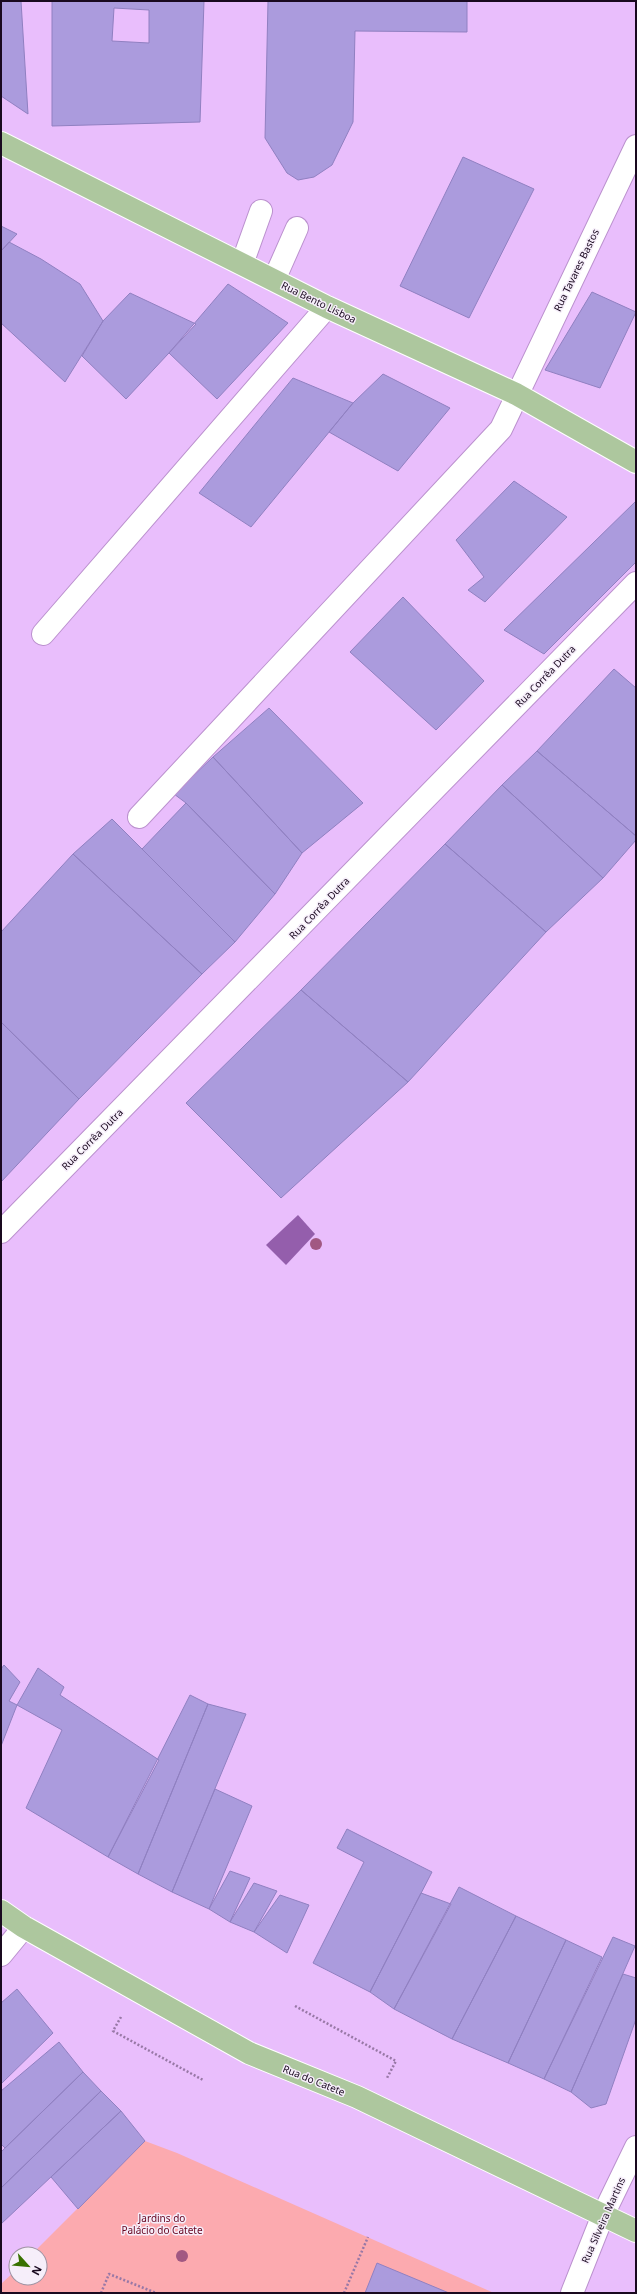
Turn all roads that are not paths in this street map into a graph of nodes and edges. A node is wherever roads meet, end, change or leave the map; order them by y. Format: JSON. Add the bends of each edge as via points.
{"nodes":[{"id":1,"x":1,"y":144,"type":"edge"},
{"id":2,"x":636,"y":146,"type":"edge"},
{"id":3,"x":261,"y":211,"type":"dead end"},
{"id":4,"x":297,"y":228,"type":"dead end"},
{"id":5,"x":242,"y":264,"type":"junction"},
{"id":6,"x":274,"y":280,"type":"junction"},
{"id":7,"x":327,"y":307,"type":"junction"},
{"id":8,"x":516,"y":394,"type":"junction"},
{"id":9,"x":636,"y":462,"type":"edge"},
{"id":10,"x":636,"y":583,"type":"edge"},
{"id":11,"x":43,"y":634,"type":"dead end"},
{"id":12,"x":139,"y":816,"type":"dead end"},
{"id":13,"x":1,"y":1232,"type":"edge"},
{"id":14,"x":1,"y":1911,"type":"edge"},
{"id":15,"x":24,"y":1927,"type":"junction"},
{"id":16,"x":1,"y":1955,"type":"edge"},
{"id":17,"x":636,"y":2147,"type":"edge"},
{"id":18,"x":603,"y":2216,"type":"junction"},
{"id":19,"x":636,"y":2231,"type":"edge"},
{"id":20,"x":572,"y":2293,"type":"edge"}],
"edges":[{"from":1,"to":5,"type":"main road","name":"Rua Bento Lisboa"},
{"from":2,"to":8,"type":"street","name":"Rua Tavares Bastos"},
{"from":3,"to":5,"type":"street"},
{"from":4,"to":6,"type":"street"},
{"from":5,"to":6,"type":"main road","name":"Rua Bento Lisboa"},
{"from":6,"to":7,"type":"main road","name":"Rua Bento Lisboa"},
{"from":7,"to":8,"type":"main road","name":"Rua Bento Lisboa"},
{"from":7,"to":11,"type":"street"},
{"from":8,"to":9,"type":"main road","name":"Rua Bento Lisboa"},
{"from":8,"to":12,"type":"street","name":"Rua Tavares Bastos","via":[[501,429]]},
{"from":10,"to":13,"type":"street","name":"Rua Corrêa Dutra"},
{"from":14,"to":15,"type":"main road","name":"Rua do Catete"},
{"from":15,"to":16,"type":"street"},
{"from":15,"to":18,"type":"main road","name":"Rua do Catete","via":[[248,2053],[357,2097]]},
{"from":17,"to":18,"type":"street","name":"Rua Silveira Martins"},
{"from":18,"to":19,"type":"main road","name":"Rua do Catete"},
{"from":18,"to":20,"type":"street","name":"Rua Silveira Martins"}]}
